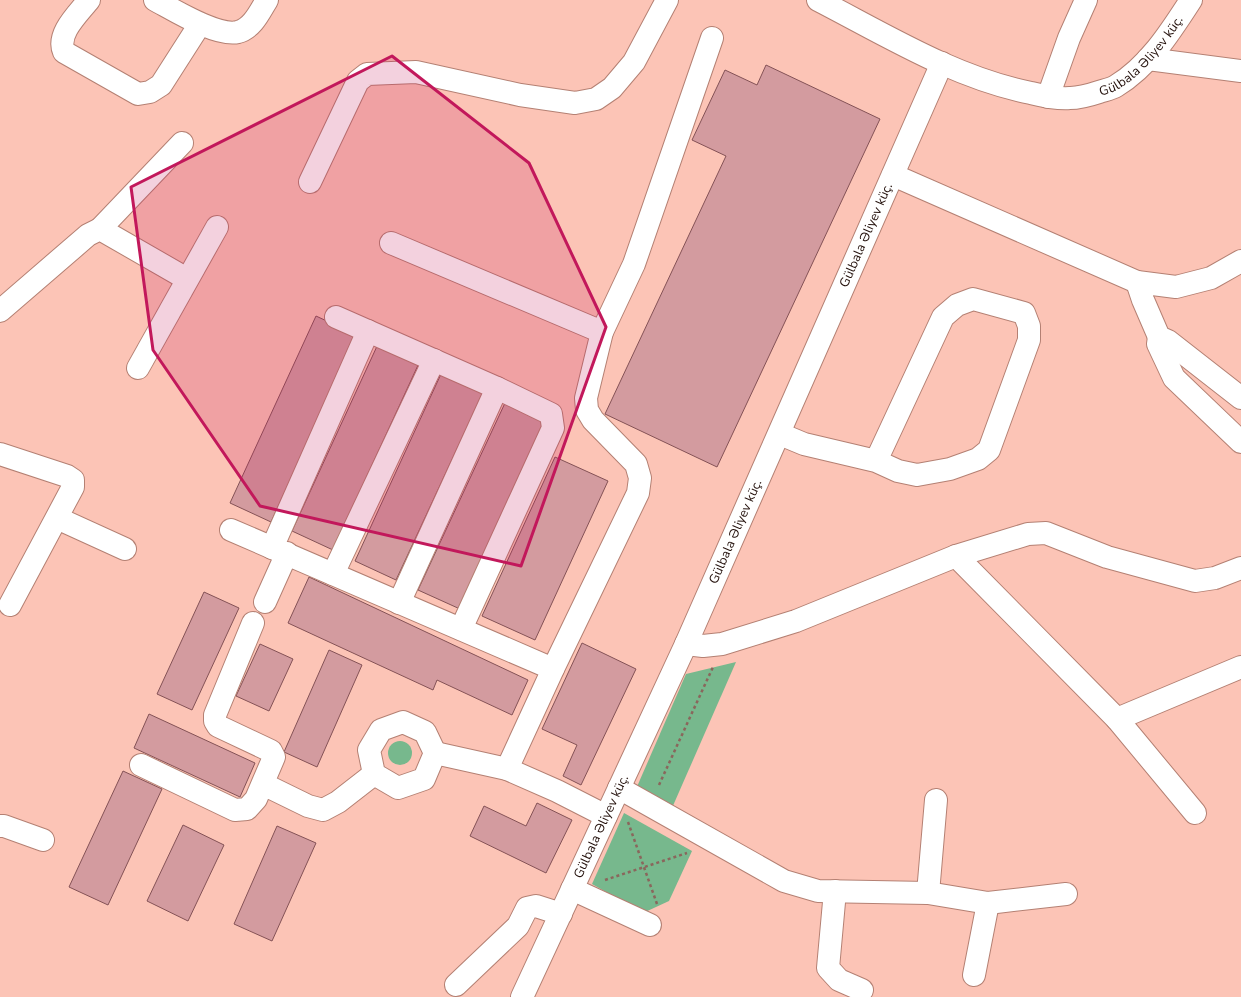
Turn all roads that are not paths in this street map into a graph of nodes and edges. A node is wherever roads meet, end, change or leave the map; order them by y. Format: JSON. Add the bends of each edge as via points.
{"nodes":[{"id":1,"x":89,"y":0,"type":"edge"},
{"id":2,"x":155,"y":0,"type":"edge"},
{"id":3,"x":267,"y":0,"type":"edge"},
{"id":4,"x":667,"y":0,"type":"edge"},
{"id":5,"x":818,"y":0,"type":"edge"},
{"id":6,"x":1086,"y":0,"type":"edge"},
{"id":7,"x":1191,"y":0,"type":"edge"},
{"id":8,"x":200,"y":24,"type":"junction"},
{"id":9,"x":712,"y":38,"type":"dead end"},
{"id":10,"x":1148,"y":59,"type":"junction"},
{"id":11,"x":942,"y":63,"type":"junction"},
{"id":12,"x":1241,"y":71,"type":"edge"},
{"id":13,"x":1048,"y":97,"type":"junction"},
{"id":14,"x":182,"y":143,"type":"dead end"},
{"id":15,"x":893,"y":175,"type":"junction"},
{"id":16,"x":310,"y":182,"type":"dead end"},
{"id":17,"x":217,"y":227,"type":"dead end"},
{"id":18,"x":100,"y":229,"type":"junction"},
{"id":19,"x":391,"y":243,"type":"dead end"},
{"id":20,"x":1241,"y":262,"type":"edge"},
{"id":21,"x":187,"y":279,"type":"junction"},
{"id":22,"x":1137,"y":282,"type":"junction"},
{"id":23,"x":0,"y":312,"type":"edge"},
{"id":24,"x":336,"y":317,"type":"dead end"},
{"id":25,"x":368,"y":331,"type":"junction"},
{"id":26,"x":602,"y":332,"type":"junction"},
{"id":27,"x":1159,"y":337,"type":"junction"},
{"id":28,"x":434,"y":360,"type":"junction"},
{"id":29,"x":138,"y":368,"type":"dead end"},
{"id":30,"x":497,"y":388,"type":"junction"},
{"id":31,"x":1241,"y":398,"type":"edge"},
{"id":32,"x":780,"y":434,"type":"junction"},
{"id":33,"x":1241,"y":442,"type":"edge"},
{"id":34,"x":0,"y":454,"type":"edge"},
{"id":35,"x":876,"y":461,"type":"junction"},
{"id":36,"x":57,"y":518,"type":"junction"},
{"id":37,"x":231,"y":530,"type":"dead end"},
{"id":38,"x":125,"y":549,"type":"dead end"},
{"id":39,"x":279,"y":551,"type":"junction"},
{"id":40,"x":956,"y":556,"type":"junction"},
{"id":41,"x":1241,"y":568,"type":"edge"},
{"id":42,"x":333,"y":574,"type":"junction"},
{"id":43,"x":265,"y":602,"type":"dead end"},
{"id":44,"x":399,"y":602,"type":"junction"},
{"id":45,"x":10,"y":605,"type":"dead end"},
{"id":46,"x":253,"y":622,"type":"dead end"},
{"id":47,"x":461,"y":629,"type":"junction"},
{"id":48,"x":686,"y":644,"type":"junction"},
{"id":49,"x":1241,"y":668,"type":"edge"},
{"id":50,"x":553,"y":669,"type":"junction"},
{"id":51,"x":1117,"y":719,"type":"junction"},
{"id":52,"x":435,"y":754,"type":"junction"},
{"id":53,"x":141,"y":765,"type":"dead end"},
{"id":54,"x":507,"y":769,"type":"junction"},
{"id":55,"x":374,"y":774,"type":"junction"},
{"id":56,"x":262,"y":784,"type":"junction"},
{"id":57,"x":619,"y":788,"type":"junction"},
{"id":58,"x":936,"y":800,"type":"dead end"},
{"id":59,"x":1195,"y":813,"type":"dead end"},
{"id":60,"x":606,"y":816,"type":"junction"},
{"id":61,"x":0,"y":826,"type":"edge"},
{"id":62,"x":44,"y":840,"type":"dead end"},
{"id":63,"x":572,"y":889,"type":"junction"},
{"id":64,"x":835,"y":891,"type":"junction"},
{"id":65,"x":928,"y":893,"type":"junction"},
{"id":66,"x":1066,"y":894,"type":"dead end"},
{"id":67,"x":988,"y":903,"type":"junction"},
{"id":68,"x":561,"y":914,"type":"junction"},
{"id":69,"x":650,"y":925,"type":"road end"},
{"id":70,"x":974,"y":975,"type":"dead end"},
{"id":71,"x":456,"y":985,"type":"dead end"},
{"id":72,"x":862,"y":990,"type":"dead end"},
{"id":73,"x":522,"y":997,"type":"edge"}],
"edges":[{"from":1,"to":8,"type":"street","via":[[63,36],[61,45],[64,52],[138,94],[150,92],[161,85]]},
{"from":2,"to":8,"type":"street"},
{"from":3,"to":8,"type":"street","via":[[255,20],[239,32],[220,31]]},
{"from":4,"to":16,"type":"street","via":[[634,62],[612,88],[596,99],[575,103],[520,95],[416,72],[367,74],[358,81]]},
{"from":5,"to":11,"type":"street","name":"Gülbala Əliyev küç."},
{"from":6,"to":13,"type":"street"},
{"from":7,"to":10,"type":"street","name":"Gülbala Əliyev küç.","via":[[1170,33]]},
{"from":9,"to":26,"type":"street","via":[[634,264]]},
{"from":10,"to":12,"type":"street"},
{"from":10,"to":13,"type":"street","name":"Gülbala Əliyev küç.","via":[[1115,87],[1070,98]]},
{"from":11,"to":13,"type":"street","name":"Gülbala Əliyev küç.","via":[[1009,89]]},
{"from":11,"to":15,"type":"street","name":"Gülbala Əliyev küç."},
{"from":14,"to":18,"type":"street"},
{"from":15,"to":22,"type":"street"},
{"from":15,"to":32,"type":"street","name":"Gülbala Əliyev küç."},
{"from":17,"to":21,"type":"street"},
{"from":18,"to":21,"type":"street"},
{"from":18,"to":23,"type":"street","via":[[88,236]]},
{"from":19,"to":26,"type":"street"},
{"from":20,"to":22,"type":"street","via":[[1211,278],[1176,287]]},
{"from":21,"to":29,"type":"street"},
{"from":22,"to":27,"type":"street"},
{"from":24,"to":25,"type":"street"},
{"from":25,"to":28,"type":"street"},
{"from":25,"to":39,"type":"street"},
{"from":26,"to":50,"type":"street","via":[[586,398],[587,410],[593,420],[636,464],[640,478],[638,493]]},
{"from":27,"to":31,"type":"street","via":[[1168,341]]},
{"from":27,"to":33,"type":"street","via":[[1158,344],[1174,378]]},
{"from":28,"to":30,"type":"street"},
{"from":28,"to":42,"type":"street"},
{"from":30,"to":44,"type":"street"},
{"from":30,"to":47,"type":"street","via":[[551,414],[553,428]]},
{"from":32,"to":35,"type":"street","via":[[804,444]]},
{"from":32,"to":48,"type":"street","name":"Gülbala Əliyev küç."},
{"from":34,"to":36,"type":"street","via":[[73,480],[73,487]]},
{"from":35,"to":35,"type":"street","via":[[898,471],[917,475],[950,469],[978,459],[989,450],[1029,340],[1029,326],[1024,313],[973,299],[957,305],[943,317]]},
{"from":36,"to":38,"type":"street"},
{"from":36,"to":45,"type":"street"},
{"from":37,"to":39,"type":"street"},
{"from":39,"to":42,"type":"street"},
{"from":39,"to":43,"type":"street"},
{"from":40,"to":41,"type":"street","via":[[1011,538],[1046,533],[1107,557],[1195,581],[1215,578]]},
{"from":40,"to":48,"type":"street","via":[[796,621],[722,644]]},
{"from":40,"to":51,"type":"street"},
{"from":42,"to":44,"type":"street"},
{"from":44,"to":47,"type":"street"},
{"from":46,"to":56,"type":"street","via":[[215,715],[215,721],[218,726],[271,751],[274,757]]},
{"from":47,"to":50,"type":"street"},
{"from":48,"to":57,"type":"street","name":"Gülbala Əliyev küç."},
{"from":49,"to":51,"type":"street"},
{"from":50,"to":54,"type":"street"},
{"from":51,"to":59,"type":"street"},
{"from":52,"to":54,"type":"street"},
{"from":52,"to":55,"type":"street","via":[[424,779],[398,788]]},
{"from":52,"to":55,"type":"street","via":[[425,732],[403,722],[381,730],[369,750]]},
{"from":53,"to":56,"type":"street","via":[[235,810],[247,809],[256,799]]},
{"from":54,"to":60,"type":"street"},
{"from":55,"to":56,"type":"street","via":[[338,802],[323,810],[308,806]]},
{"from":57,"to":60,"type":"street","name":"Gülbala Əliyev küç."},
{"from":57,"to":64,"type":"street","via":[[784,881],[818,891]]},
{"from":58,"to":65,"type":"street"},
{"from":60,"to":63,"type":"street","name":"Gülbala Əliyev küç."},
{"from":61,"to":62,"type":"street"},
{"from":63,"to":68,"type":"street","name":"Gülbala Əliyev küç."},
{"from":63,"to":69,"type":"street"},
{"from":64,"to":65,"type":"street"},
{"from":64,"to":72,"type":"street","via":[[828,968],[839,980]]},
{"from":65,"to":67,"type":"street"},
{"from":66,"to":67,"type":"street"},
{"from":67,"to":70,"type":"street"},
{"from":68,"to":71,"type":"street","via":[[536,906],[527,908],[518,926]]},
{"from":68,"to":73,"type":"street","name":"Gülbala Əliyev küç."}]}
